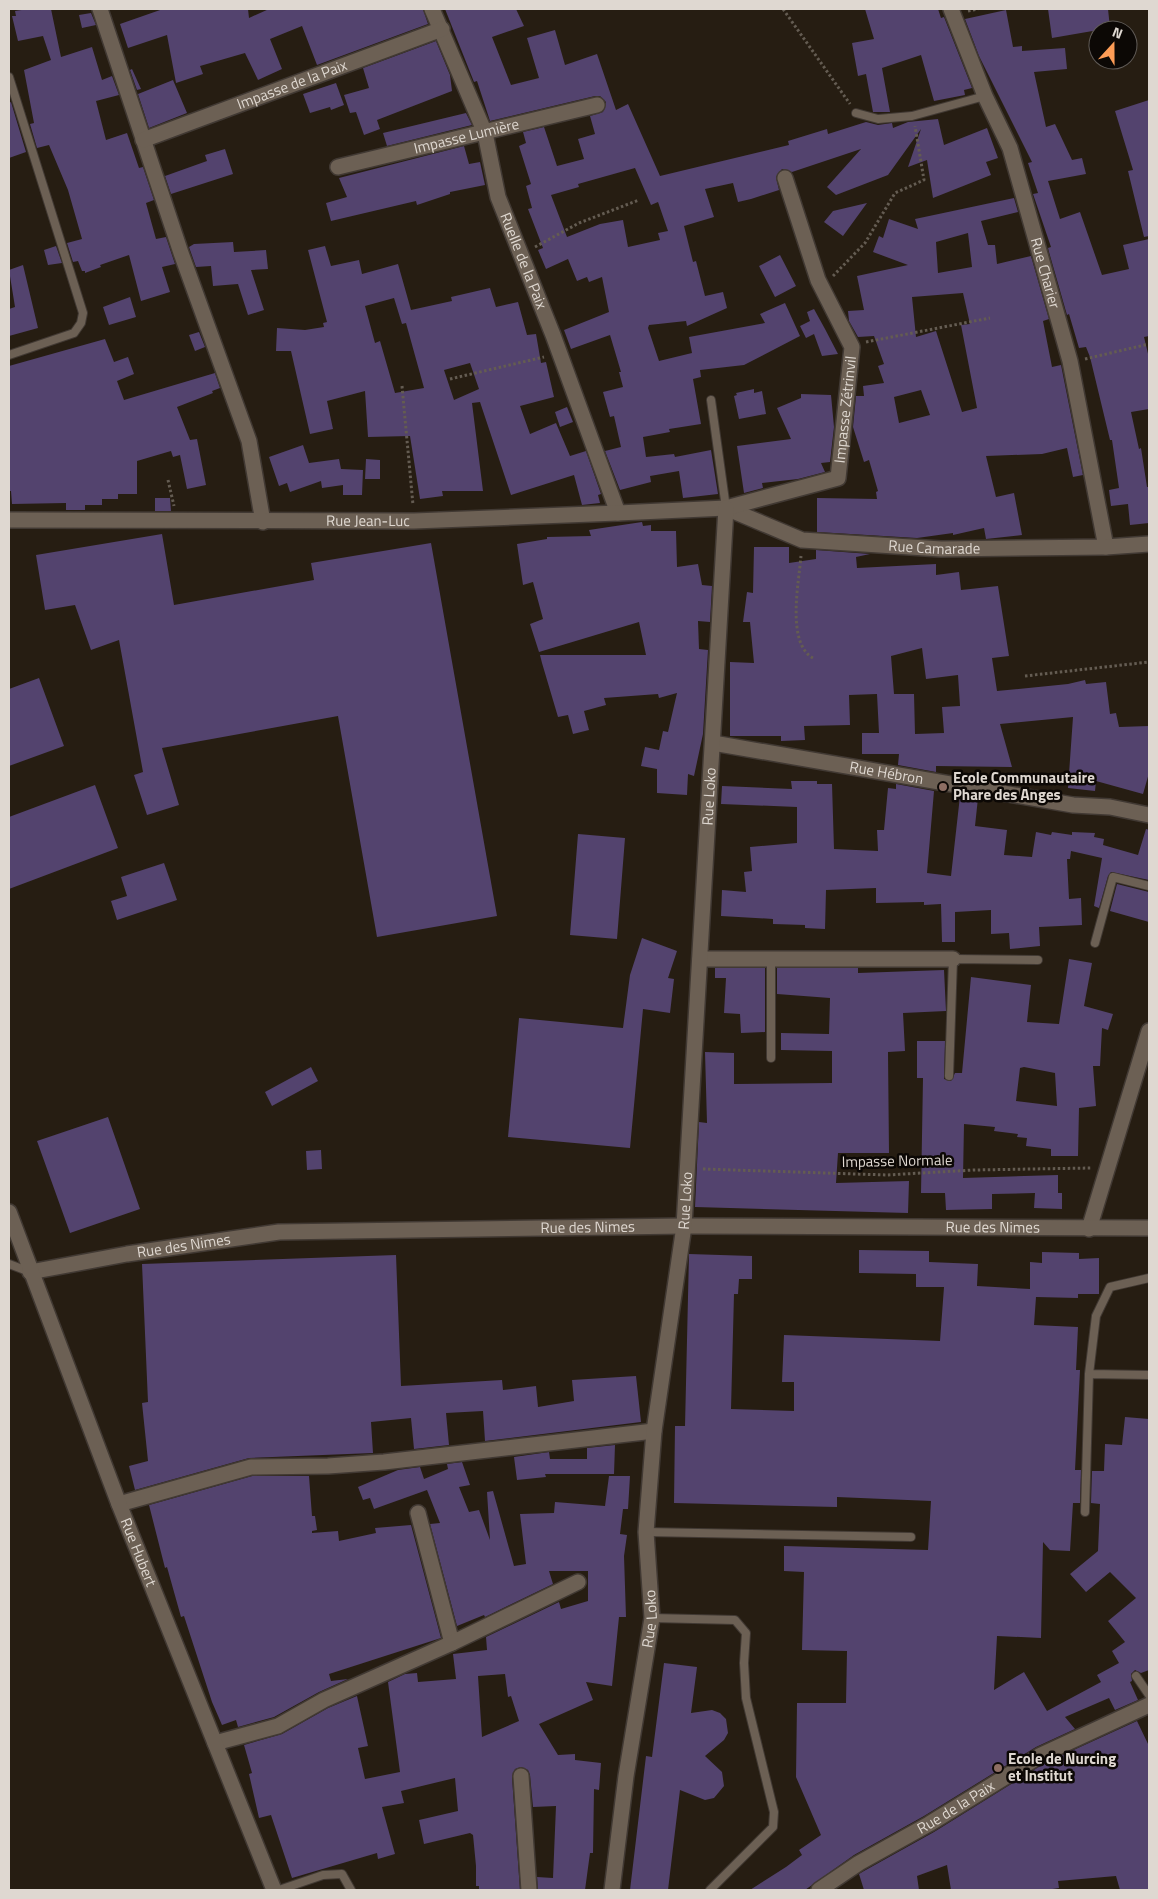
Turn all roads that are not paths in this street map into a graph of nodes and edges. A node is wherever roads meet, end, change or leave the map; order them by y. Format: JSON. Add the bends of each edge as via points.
{"nodes":[{"id":1,"x":100,"y":9,"type":"edge"},
{"id":2,"x":432,"y":9,"type":"edge"},
{"id":3,"x":951,"y":9,"type":"edge"},
{"id":4,"x":442,"y":30,"type":"junction"},
{"id":5,"x":9,"y":77,"type":"edge"},
{"id":6,"x":984,"y":96,"type":"junction"},
{"id":7,"x":597,"y":105,"type":"dead end"},
{"id":8,"x":856,"y":113,"type":"road end"},
{"id":9,"x":485,"y":133,"type":"junction"},
{"id":10,"x":143,"y":140,"type":"junction"},
{"id":11,"x":338,"y":167,"type":"dead end"},
{"id":12,"x":785,"y":178,"type":"dead end"},
{"id":13,"x":9,"y":355,"type":"edge"},
{"id":14,"x":711,"y":400,"type":"dead end"},
{"id":15,"x":726,"y":508,"type":"junction"},
{"id":16,"x":618,"y":513,"type":"junction"},
{"id":17,"x":9,"y":520,"type":"edge"},
{"id":18,"x":263,"y":522,"type":"junction"},
{"id":19,"x":1149,"y":544,"type":"edge"},
{"id":20,"x":1106,"y":547,"type":"junction"},
{"id":21,"x":712,"y":743,"type":"junction"},
{"id":22,"x":1149,"y":815,"type":"edge"},
{"id":23,"x":1149,"y":886,"type":"edge"},
{"id":24,"x":1095,"y":943,"type":"dead end"},
{"id":25,"x":700,"y":959,"type":"junction"},
{"id":26,"x":771,"y":959,"type":"junction"},
{"id":27,"x":953,"y":959,"type":"junction"},
{"id":28,"x":1038,"y":960,"type":"dead end"},
{"id":29,"x":1149,"y":1031,"type":"edge"},
{"id":30,"x":771,"y":1058,"type":"dead end"},
{"id":31,"x":949,"y":1076,"type":"dead end"},
{"id":32,"x":9,"y":1212,"type":"edge"},
{"id":33,"x":684,"y":1226,"type":"junction"},
{"id":34,"x":1149,"y":1228,"type":"edge"},
{"id":35,"x":1089,"y":1230,"type":"junction"},
{"id":36,"x":9,"y":1264,"type":"edge"},
{"id":37,"x":30,"y":1272,"type":"junction"},
{"id":38,"x":1149,"y":1278,"type":"edge"},
{"id":39,"x":1089,"y":1374,"type":"junction"},
{"id":40,"x":1149,"y":1375,"type":"edge"},
{"id":41,"x":654,"y":1431,"type":"junction"},
{"id":42,"x":119,"y":1504,"type":"junction"},
{"id":43,"x":1085,"y":1512,"type":"dead end"},
{"id":44,"x":418,"y":1513,"type":"dead end"},
{"id":45,"x":646,"y":1532,"type":"junction"},
{"id":46,"x":911,"y":1537,"type":"dead end"},
{"id":47,"x":578,"y":1582,"type":"dead end"},
{"id":48,"x":652,"y":1618,"type":"junction"},
{"id":49,"x":452,"y":1643,"type":"junction"},
{"id":50,"x":1136,"y":1676,"type":"dead end"},
{"id":51,"x":1149,"y":1695,"type":"edge"},
{"id":52,"x":1149,"y":1705,"type":"edge"},
{"id":53,"x":215,"y":1743,"type":"junction"},
{"id":54,"x":521,"y":1776,"type":"dead end"},
{"id":55,"x":274,"y":1890,"type":"edge"},
{"id":56,"x":279,"y":1890,"type":"edge"},
{"id":57,"x":351,"y":1890,"type":"edge"},
{"id":58,"x":529,"y":1890,"type":"edge"},
{"id":59,"x":612,"y":1890,"type":"edge"},
{"id":60,"x":710,"y":1890,"type":"edge"},
{"id":61,"x":819,"y":1890,"type":"edge"}],
"edges":[{"from":1,"to":10,"type":"street"},
{"from":2,"to":4,"type":"street","name":"Ruelle de la Paix"},
{"from":3,"to":6,"type":"street","name":"Rue Charier"},
{"from":4,"to":9,"type":"street","name":"Ruelle de la Paix"},
{"from":4,"to":10,"type":"street","name":"Impasse de la Paix"},
{"from":5,"to":13,"type":"lane","via":[[83,313],[82,323],[74,333]]},
{"from":6,"to":8,"type":"lane","via":[[912,116],[878,119]]},
{"from":6,"to":20,"type":"street","name":"Rue Charier","via":[[1010,148],[1070,361]]},
{"from":7,"to":9,"type":"street","name":"Impasse Lumière"},
{"from":9,"to":11,"type":"street","name":"Impasse Lumière"},
{"from":9,"to":16,"type":"street","name":"Ruelle de la Paix","via":[[498,197]]},
{"from":10,"to":18,"type":"street","via":[[207,328],[250,441]]},
{"from":12,"to":15,"type":"street","name":"Impasse Zétrinvil","via":[[818,280],[852,347],[838,478]]},
{"from":14,"to":15,"type":"lane"},
{"from":15,"to":16,"type":"street","name":"Rue Jean-Luc"},
{"from":15,"to":20,"type":"street","name":"Rue Camarade","via":[[802,540],[941,549]]},
{"from":15,"to":21,"type":"street","name":"Rue Loko"},
{"from":16,"to":18,"type":"street","name":"Rue Jean-Luc","via":[[414,521]]},
{"from":17,"to":18,"type":"street","name":"Rue Jean-Luc"},
{"from":19,"to":20,"type":"street","name":"Rue Camarade"},
{"from":21,"to":22,"type":"street","name":"Rue Hébron"},
{"from":21,"to":25,"type":"street","name":"Rue Loko"},
{"from":23,"to":24,"type":"lane","via":[[1113,877]]},
{"from":25,"to":26,"type":"street"},
{"from":25,"to":33,"type":"street","name":"Rue Loko"},
{"from":26,"to":27,"type":"street"},
{"from":26,"to":30,"type":"lane"},
{"from":27,"to":28,"type":"lane"},
{"from":27,"to":31,"type":"lane"},
{"from":29,"to":35,"type":"street"},
{"from":32,"to":37,"type":"street","name":"Rue Hubert"},
{"from":33,"to":35,"type":"street","name":"Rue des Nimes"},
{"from":33,"to":37,"type":"street","name":"Rue des Nimes","via":[[279,1232]]},
{"from":33,"to":41,"type":"street","name":"Rue Loko"},
{"from":34,"to":35,"type":"street","name":"Rue des Nimes"},
{"from":36,"to":37,"type":"lane"},
{"from":37,"to":42,"type":"street","name":"Rue Hubert"},
{"from":38,"to":39,"type":"lane","via":[[1110,1287],[1096,1316]]},
{"from":39,"to":40,"type":"lane"},
{"from":39,"to":43,"type":"lane"},
{"from":41,"to":42,"type":"street","via":[[384,1462],[251,1467]]},
{"from":41,"to":45,"type":"street","name":"Rue Loko"},
{"from":42,"to":53,"type":"street","name":"Rue Hubert"},
{"from":44,"to":49,"type":"street"},
{"from":45,"to":46,"type":"lane"},
{"from":45,"to":48,"type":"street","name":"Rue Loko"},
{"from":47,"to":49,"type":"street"},
{"from":48,"to":59,"type":"street","name":"Rue Loko","via":[[626,1776]]},
{"from":48,"to":60,"type":"lane","via":[[735,1620],[746,1633],[746,1698],[774,1812],[773,1827]]},
{"from":49,"to":53,"type":"street","via":[[324,1700],[278,1726]]},
{"from":50,"to":51,"type":"lane"},
{"from":52,"to":61,"type":"street","name":"Rue de la Paix","via":[[1041,1755]]},
{"from":53,"to":55,"type":"street","name":"Rue Hubert"},
{"from":54,"to":58,"type":"street"},
{"from":56,"to":57,"type":"lane","via":[[323,1875],[342,1874]]}]}
